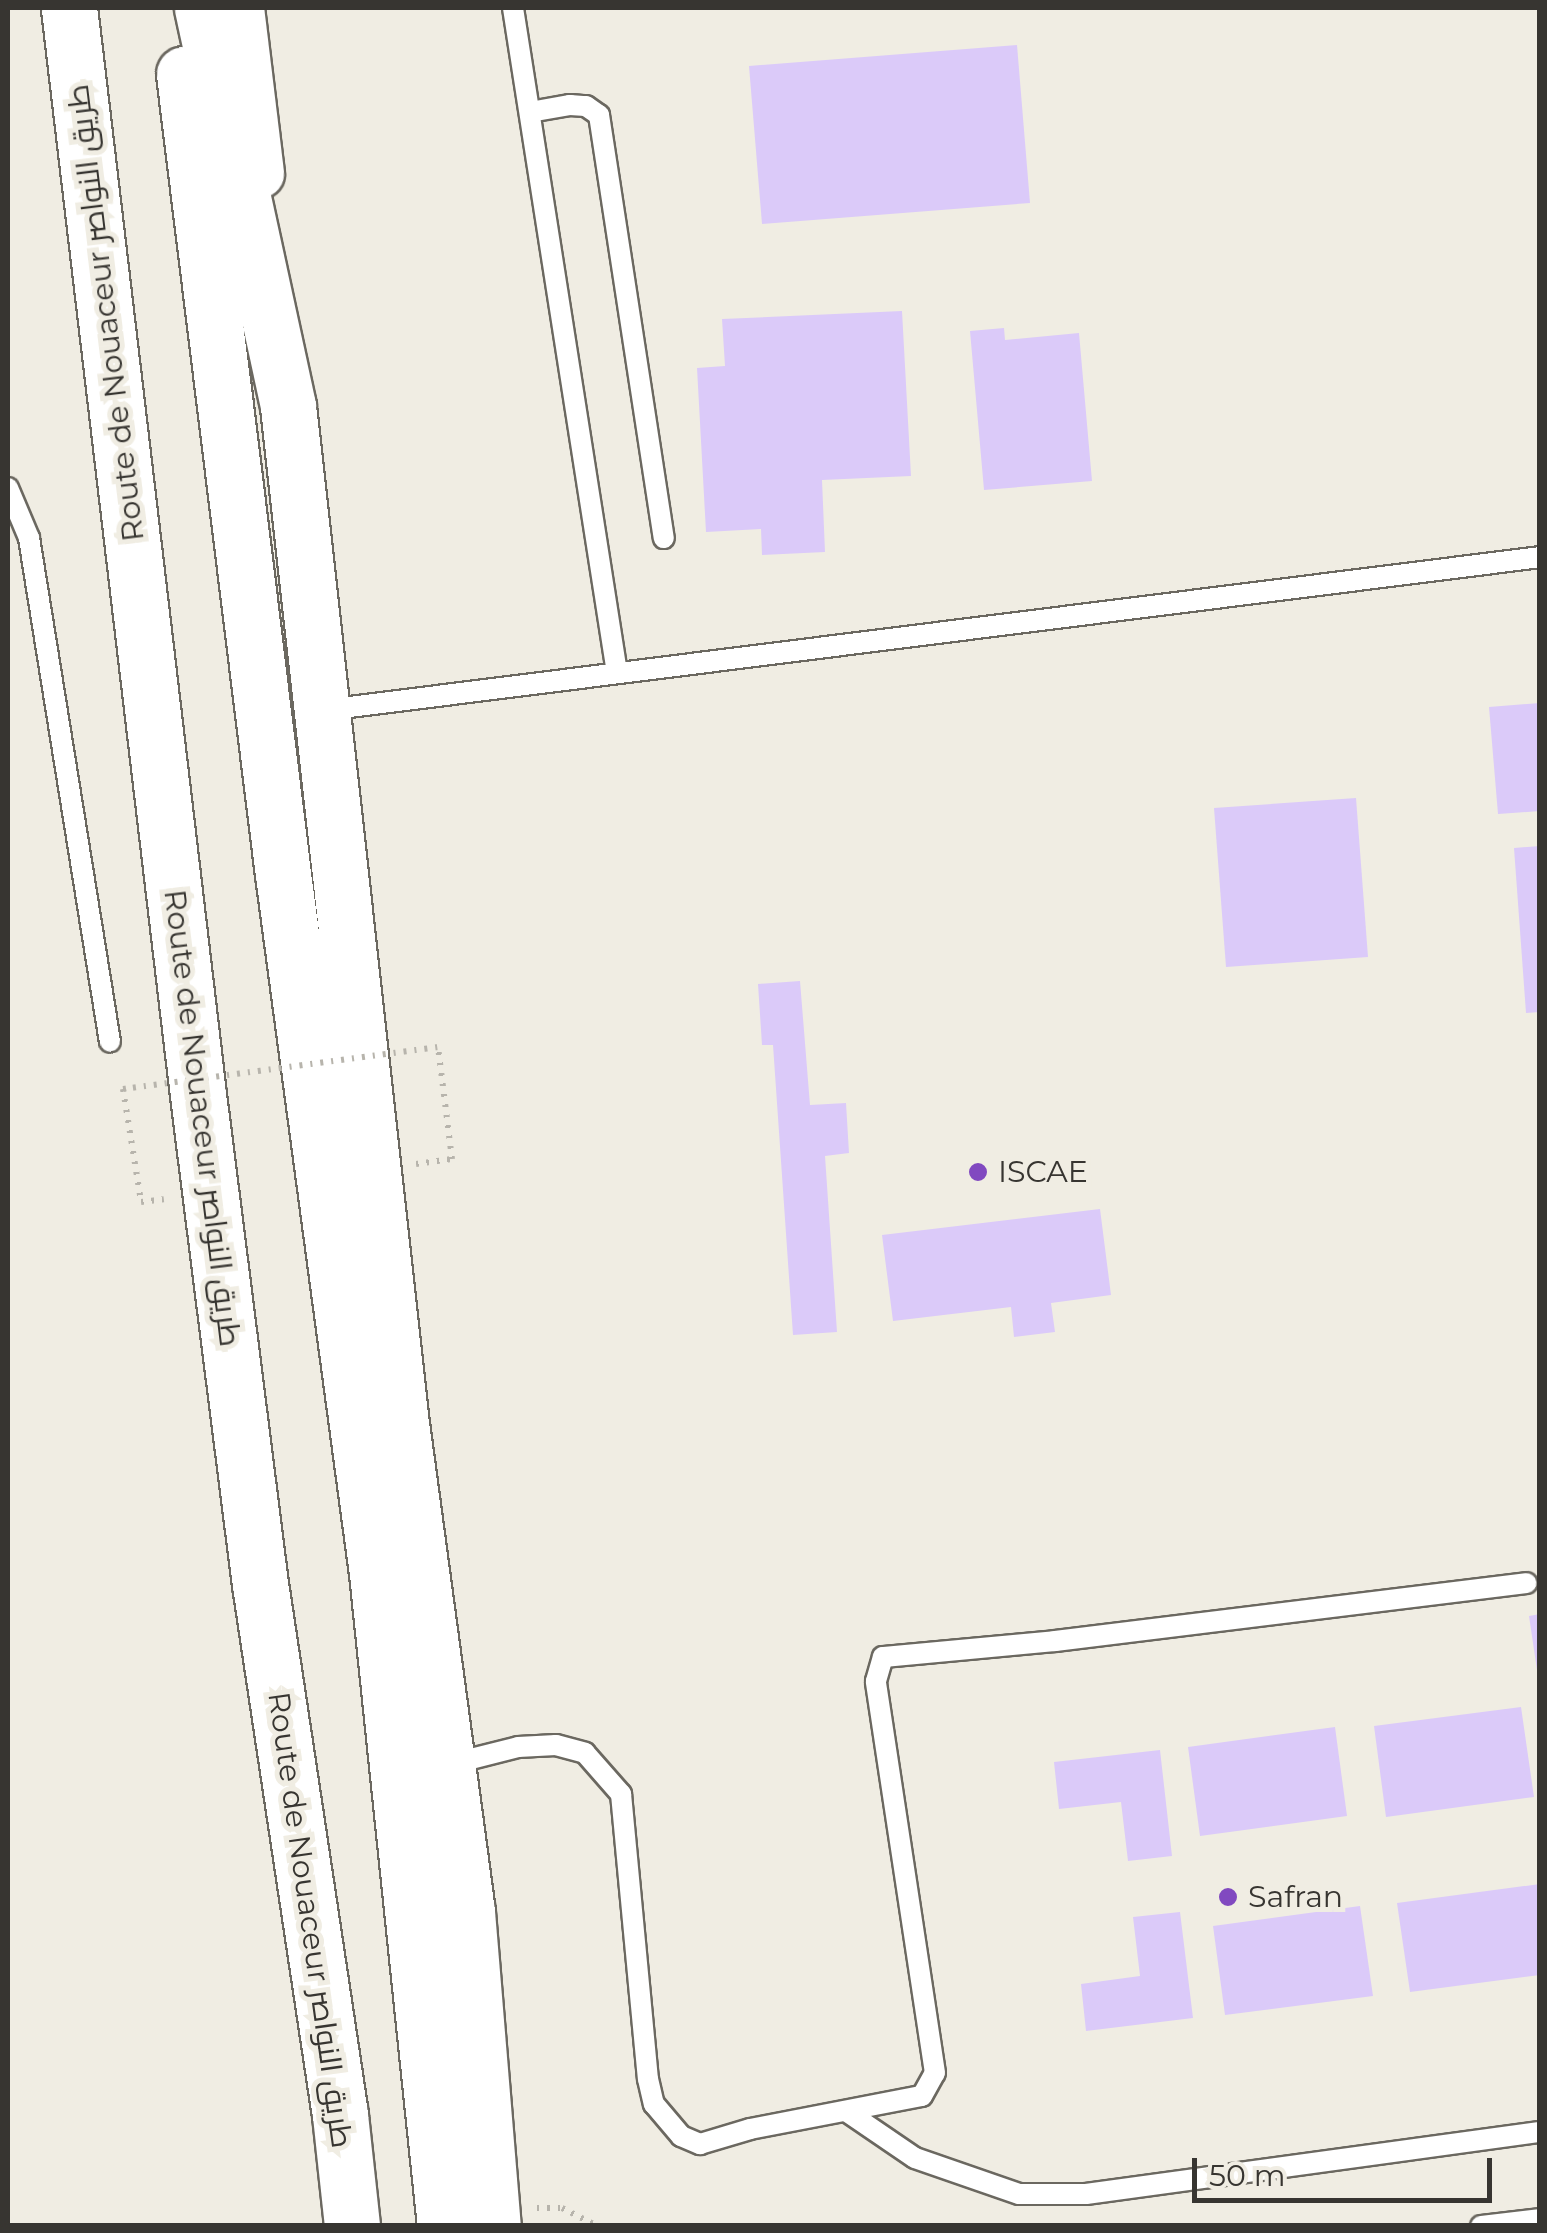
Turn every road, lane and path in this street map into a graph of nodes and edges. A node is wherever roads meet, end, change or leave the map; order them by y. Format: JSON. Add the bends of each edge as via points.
{"nodes":[{"id":1,"x":69,"y":8,"type":"edge"},
{"id":2,"x":176,"y":8,"type":"edge"},
{"id":3,"x":202,"y":8,"type":"edge"},
{"id":4,"x":240,"y":8,"type":"edge"},
{"id":5,"x":514,"y":8,"type":"edge"},
{"id":6,"x":530,"y":112,"type":"junction"},
{"id":7,"x":288,"y":406,"type":"junction"},
{"id":8,"x":8,"y":488,"type":"edge"},
{"id":9,"x":664,"y":538,"type":"dead end"},
{"id":10,"x":1540,"y":557,"type":"edge"},
{"id":11,"x":617,"y":673,"type":"junction"},
{"id":12,"x":324,"y":710,"type":"junction"},
{"id":13,"x":110,"y":1042,"type":"dead end"},
{"id":14,"x":452,"y":1159,"type":"dead end"},
{"id":15,"x":141,"y":1202,"type":"dead end"},
{"id":16,"x":1526,"y":1583,"type":"dead end"},
{"id":17,"x":447,"y":1765,"type":"junction"},
{"id":18,"x":846,"y":2111,"type":"junction"},
{"id":19,"x":1540,"y":2132,"type":"edge"},
{"id":20,"x":1540,"y":2218,"type":"edge"},
{"id":21,"x":476,"y":2219,"type":"edge"},
{"id":22,"x":352,"y":2226,"type":"edge"},
{"id":23,"x":597,"y":2226,"type":"edge"},
{"id":24,"x":1481,"y":2226,"type":"edge"}],
"edges":[{"from":1,"to":22,"type":"highway","name":"Route de Nouaceur طريق النواصر","via":[[260,1584]]},
{"from":2,"to":21,"type":"highway","via":[[376,1573]]},
{"from":3,"to":7,"type":"highway"},
{"from":4,"to":7,"type":"street"},
{"from":5,"to":6,"type":"lane"},
{"from":6,"to":9,"type":"lane","via":[[570,105],[599,115]]},
{"from":6,"to":11,"type":"lane"},
{"from":7,"to":12,"type":"highway"},
{"from":8,"to":13,"type":"lane","via":[[29,538]]},
{"from":10,"to":11,"type":"lane"},
{"from":11,"to":12,"type":"lane"},
{"from":12,"to":17,"type":"highway","via":[[401,1424]]},
{"from":14,"to":15,"type":"path","bridge":true,"via":[[438,1047],[122,1089]]},
{"from":16,"to":18,"type":"lane","via":[[883,1657],[876,1681],[935,2073],[922,2096]]},
{"from":17,"to":18,"type":"lane","via":[[556,1745],[584,1753],[621,1794],[648,2079],[654,2104],[682,2136],[700,2144]]},
{"from":17,"to":21,"type":"highway","via":[[467,1912]]},
{"from":18,"to":19,"type":"lane","via":[[916,2158],[1019,2194],[1086,2194]]},
{"from":20,"to":24,"type":"lane"},
{"from":21,"to":23,"type":"path","via":[[562,2208]]}]}
